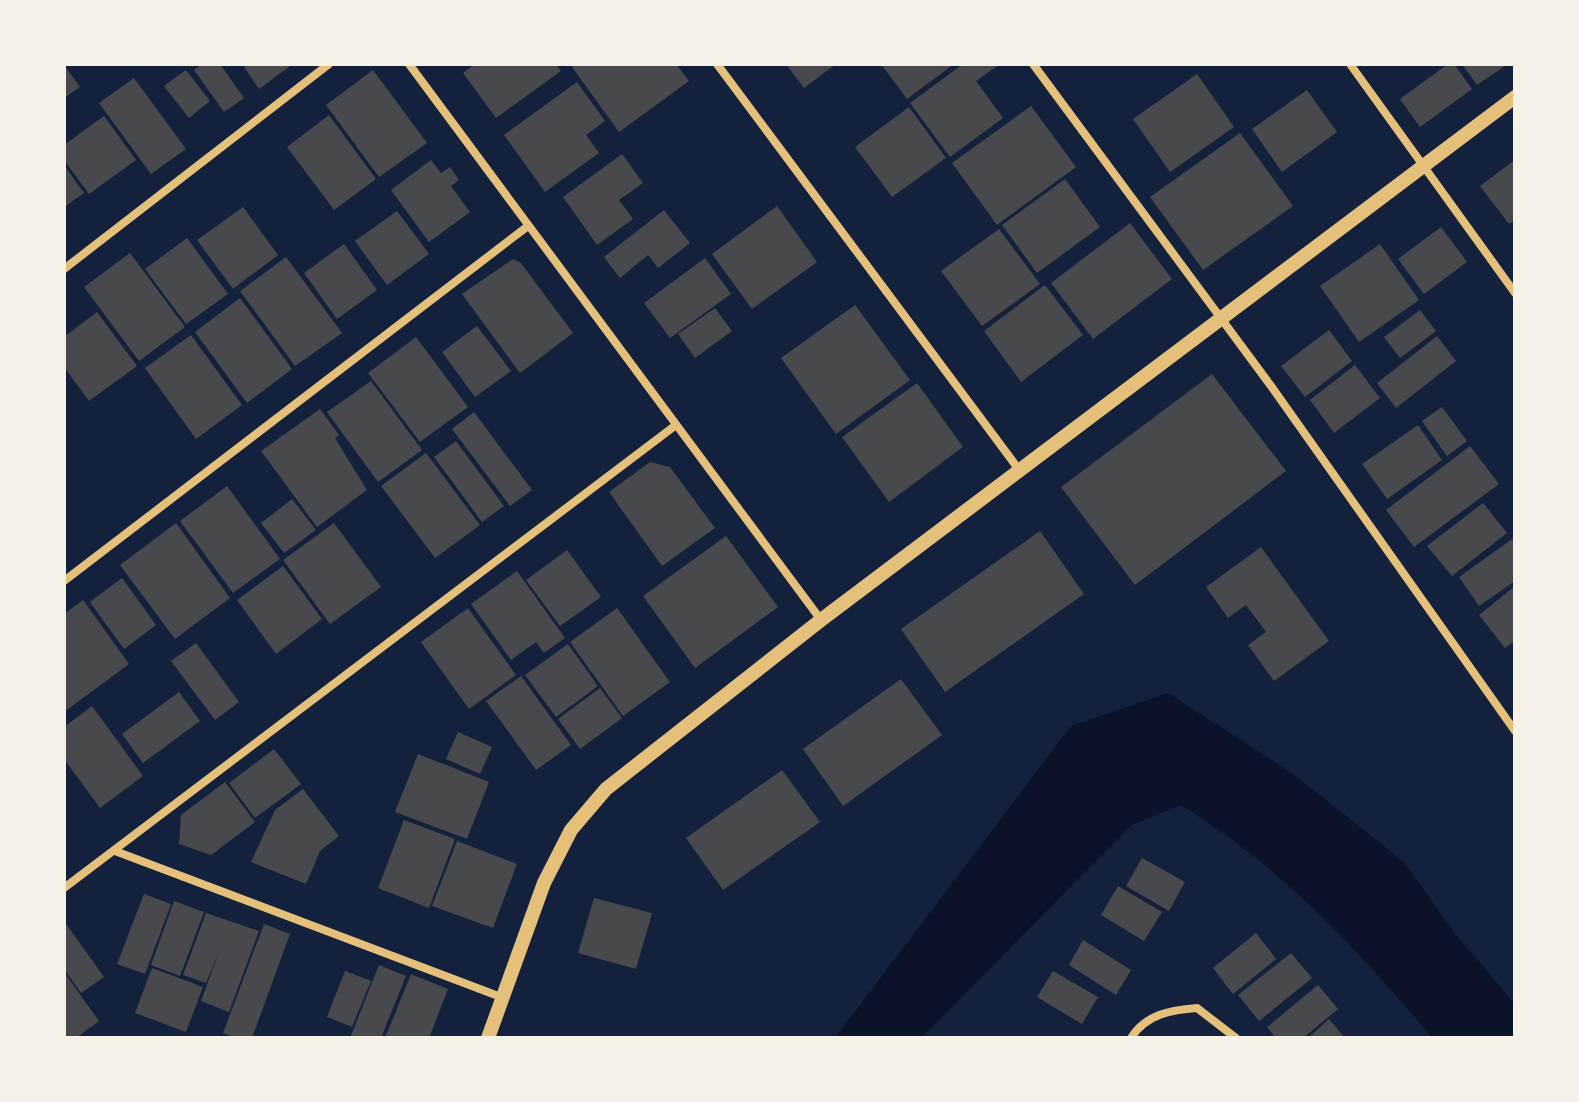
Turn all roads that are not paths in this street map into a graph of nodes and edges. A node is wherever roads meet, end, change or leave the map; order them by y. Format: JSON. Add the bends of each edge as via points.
{"nodes":[{"id":1,"x":329,"y":64,"type":"edge"},
{"id":2,"x":409,"y":64,"type":"edge"},
{"id":3,"x":717,"y":64,"type":"edge"},
{"id":4,"x":1033,"y":64,"type":"edge"},
{"id":5,"x":1350,"y":64,"type":"edge"},
{"id":6,"x":1515,"y":97,"type":"edge"},
{"id":7,"x":1422,"y":166,"type":"junction"},
{"id":8,"x":528,"y":226,"type":"junction"},
{"id":9,"x":64,"y":269,"type":"edge"},
{"id":10,"x":1515,"y":293,"type":"edge"},
{"id":11,"x":1222,"y":321,"type":"junction"},
{"id":12,"x":676,"y":425,"type":"junction"},
{"id":13,"x":1020,"y":472,"type":"junction"},
{"id":14,"x":64,"y":581,"type":"edge"},
{"id":15,"x":821,"y":620,"type":"junction"},
{"id":16,"x":1515,"y":731,"type":"edge"},
{"id":17,"x":115,"y":851,"type":"junction"},
{"id":18,"x":64,"y":888,"type":"edge"},
{"id":19,"x":501,"y":997,"type":"junction"},
{"id":20,"x":488,"y":1038,"type":"edge"},
{"id":21,"x":1131,"y":1038,"type":"edge"},
{"id":22,"x":1236,"y":1038,"type":"edge"}],
"edges":[{"from":1,"to":9,"type":"street"},
{"from":2,"to":8,"type":"street"},
{"from":3,"to":13,"type":"street"},
{"from":4,"to":11,"type":"street"},
{"from":5,"to":7,"type":"street"},
{"from":6,"to":7,"type":"street"},
{"from":7,"to":10,"type":"street"},
{"from":7,"to":11,"type":"street"},
{"from":8,"to":12,"type":"street"},
{"from":8,"to":14,"type":"street"},
{"from":11,"to":13,"type":"street"},
{"from":11,"to":16,"type":"street"},
{"from":12,"to":15,"type":"street"},
{"from":12,"to":17,"type":"street"},
{"from":13,"to":15,"type":"street"},
{"from":15,"to":19,"type":"street","via":[[606,789],[571,830],[544,883]]},
{"from":17,"to":18,"type":"street"},
{"from":17,"to":19,"type":"street"},
{"from":19,"to":20,"type":"street"},
{"from":21,"to":22,"type":"street","via":[[1166,1010],[1197,1008]]}]}
